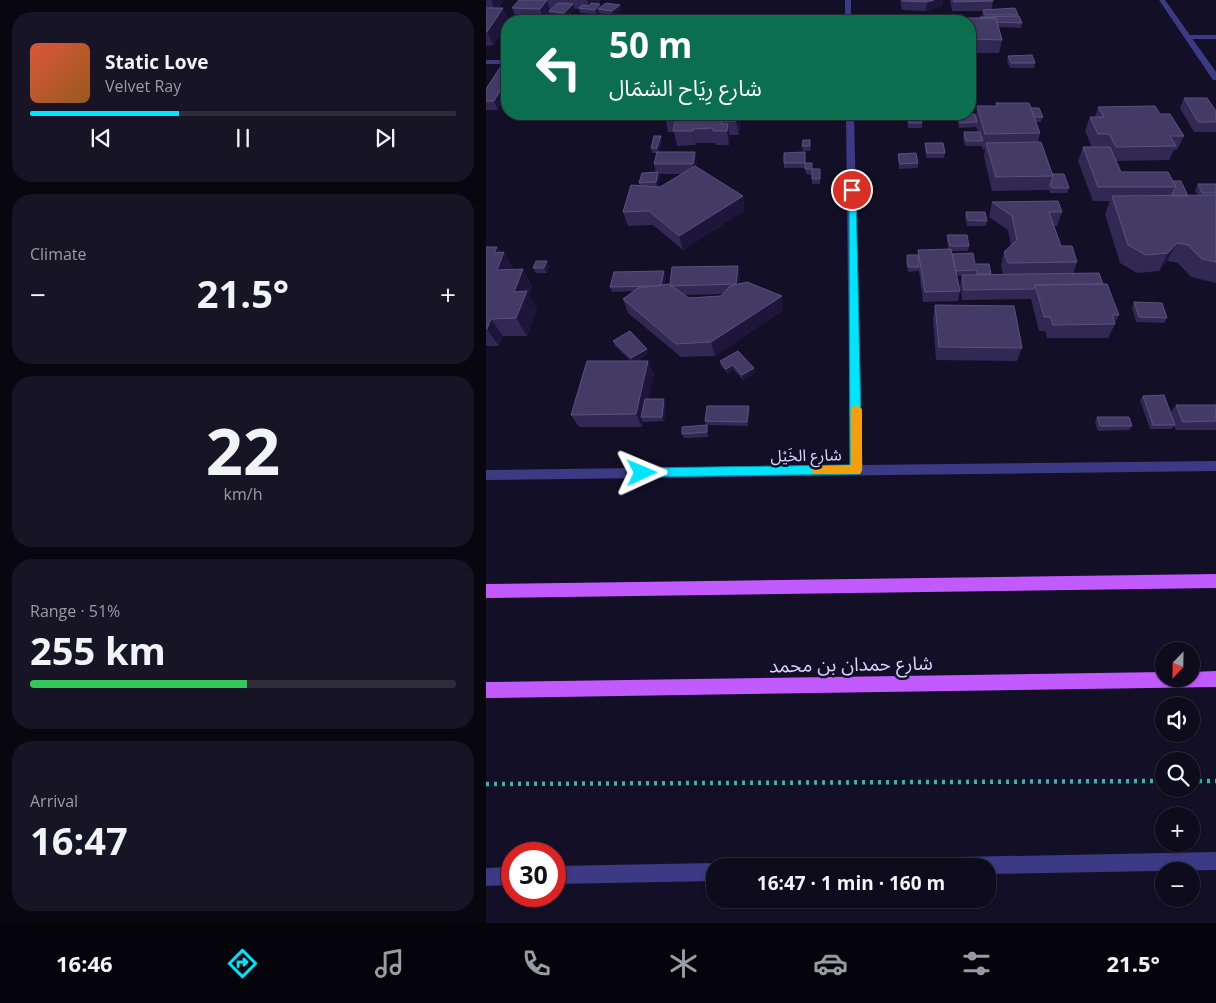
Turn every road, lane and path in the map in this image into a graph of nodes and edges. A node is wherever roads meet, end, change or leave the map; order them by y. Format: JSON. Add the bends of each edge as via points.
{"nodes":[{"id":1,"x":848,"y":0,"type":"edge"},
{"id":2,"x":1162,"y":0,"type":"edge"},
{"id":3,"x":848,"y":15,"type":"edge"},
{"id":4,"x":1188,"y":37,"type":"junction"},
{"id":5,"x":1216,"y":37,"type":"edge"},
{"id":6,"x":486,"y":62,"type":"edge"},
{"id":7,"x":501,"y":62,"type":"edge"},
{"id":8,"x":1216,"y":78,"type":"edge"},
{"id":9,"x":850,"y":120,"type":"edge"},
{"id":10,"x":1216,"y":466,"type":"edge"},
{"id":11,"x":856,"y":470,"type":"junction"},
{"id":12,"x":486,"y":475,"type":"edge"},
{"id":13,"x":1216,"y":581,"type":"edge"},
{"id":14,"x":486,"y":591,"type":"edge"},
{"id":15,"x":1216,"y":679,"type":"edge"},
{"id":16,"x":486,"y":690,"type":"edge"},
{"id":17,"x":1155,"y":781,"type":"edge"},
{"id":18,"x":1200,"y":781,"type":"edge"},
{"id":19,"x":1216,"y":781,"type":"edge"},
{"id":20,"x":486,"y":784,"type":"edge"},
{"id":21,"x":1216,"y":860,"type":"edge"},
{"id":22,"x":996,"y":865,"type":"edge"},
{"id":23,"x":706,"y":872,"type":"edge"},
{"id":24,"x":566,"y":875,"type":"edge"},
{"id":25,"x":501,"y":876,"type":"edge"},
{"id":26,"x":486,"y":877,"type":"edge"}],
"edges":[{"from":1,"to":3,"type":"street"},
{"from":2,"to":4,"type":"street"},
{"from":4,"to":5,"type":"street"},
{"from":4,"to":8,"type":"street"},
{"from":6,"to":7,"type":"street"},
{"from":9,"to":11,"type":"street"},
{"from":10,"to":11,"type":"street","name":"شارع الخَيْل"},
{"from":11,"to":12,"type":"street","name":"شارع الخَيْل"},
{"from":13,"to":14,"type":"main road"},
{"from":15,"to":16,"type":"main road","name":"شارع حمدان بن محمد"},
{"from":17,"to":20,"type":"path"},
{"from":18,"to":19,"type":"path"},
{"from":21,"to":22,"type":"street"},
{"from":23,"to":24,"type":"street"},
{"from":25,"to":26,"type":"street"}]}
